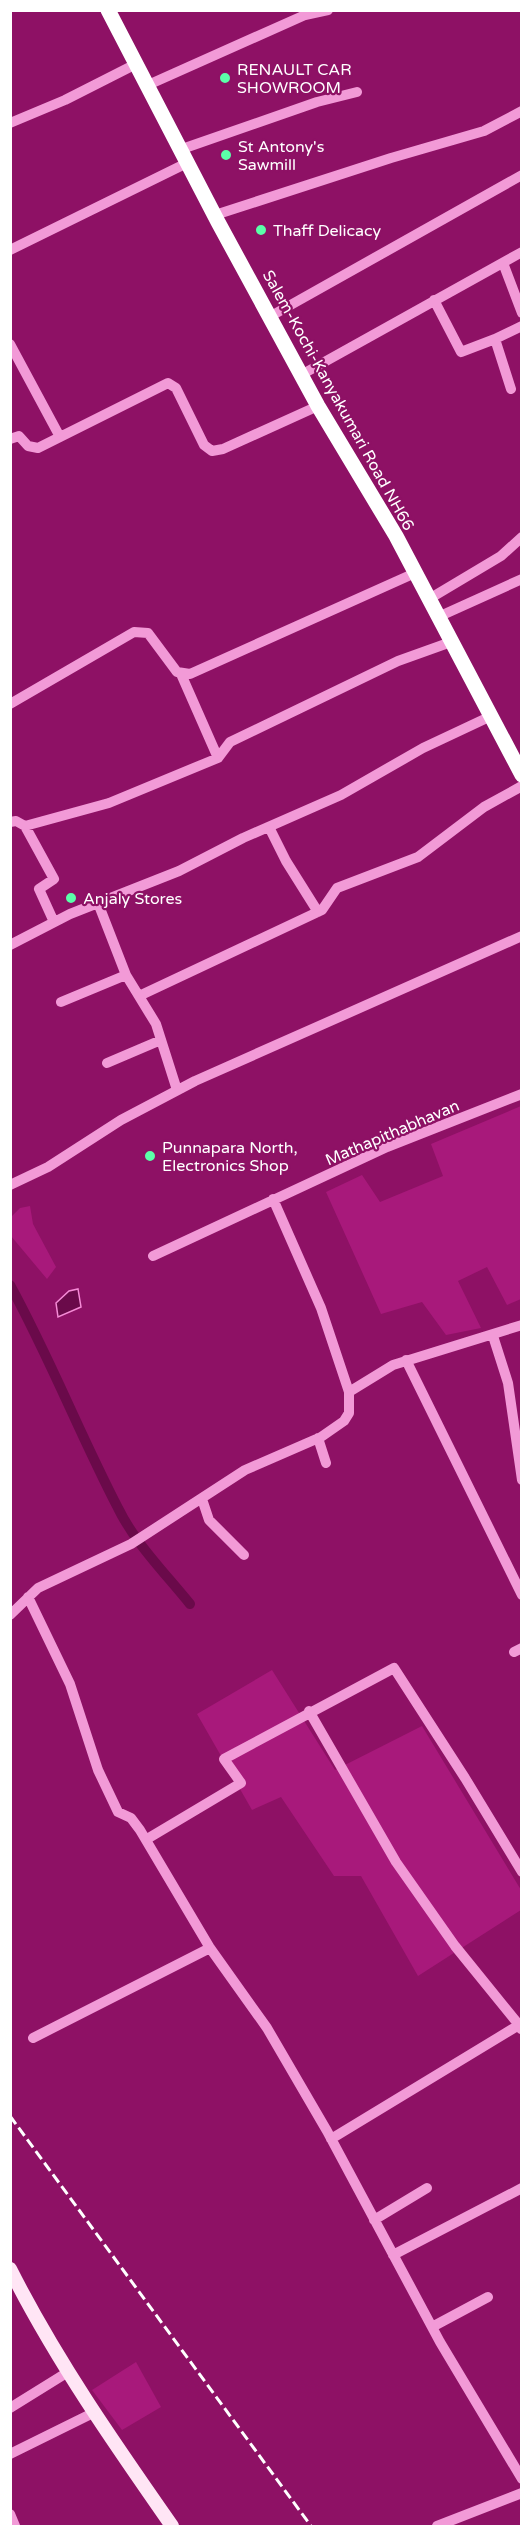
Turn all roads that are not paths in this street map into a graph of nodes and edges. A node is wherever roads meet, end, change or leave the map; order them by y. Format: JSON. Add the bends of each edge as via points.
{"nodes":[{"id":1,"x":108,"y":10,"type":"edge"},
{"id":2,"x":328,"y":10,"type":"edge"},
{"id":3,"x":136,"y":64,"type":"junction"},
{"id":4,"x":148,"y":85,"type":"junction"},
{"id":5,"x":357,"y":92,"type":"dead end"},
{"id":6,"x":522,"y":111,"type":"edge"},
{"id":7,"x":10,"y":123,"type":"edge"},
{"id":8,"x":186,"y":156,"type":"junction"},
{"id":9,"x":522,"y":175,"type":"edge"},
{"id":10,"x":215,"y":215,"type":"junction"},
{"id":11,"x":10,"y":250,"type":"edge"},
{"id":12,"x":522,"y":252,"type":"edge"},
{"id":13,"x":503,"y":262,"type":"junction"},
{"id":14,"x":434,"y":300,"type":"junction"},
{"id":15,"x":522,"y":313,"type":"edge"},
{"id":16,"x":271,"y":316,"type":"junction"},
{"id":17,"x":522,"y":326,"type":"edge"},
{"id":18,"x":495,"y":339,"type":"junction"},
{"id":19,"x":10,"y":344,"type":"edge"},
{"id":20,"x":301,"y":375,"type":"junction"},
{"id":21,"x":511,"y":389,"type":"dead end"},
{"id":22,"x":318,"y":406,"type":"junction"},
{"id":23,"x":60,"y":437,"type":"junction"},
{"id":24,"x":10,"y":439,"type":"edge"},
{"id":25,"x":522,"y":537,"type":"edge"},
{"id":26,"x":415,"y":573,"type":"junction"},
{"id":27,"x":522,"y":579,"type":"edge"},
{"id":28,"x":429,"y":599,"type":"junction"},
{"id":29,"x":438,"y":618,"type":"junction"},
{"id":30,"x":451,"y":642,"type":"junction"},
{"id":31,"x":181,"y":674,"type":"junction"},
{"id":32,"x":10,"y":704,"type":"edge"},
{"id":33,"x":489,"y":717,"type":"junction"},
{"id":34,"x":218,"y":758,"type":"junction"},
{"id":35,"x":519,"y":766,"type":"edge"},
{"id":36,"x":522,"y":786,"type":"edge"},
{"id":37,"x":10,"y":822,"type":"edge"},
{"id":38,"x":25,"y":826,"type":"junction"},
{"id":39,"x":269,"y":827,"type":"junction"},
{"id":40,"x":98,"y":903,"type":"junction"},
{"id":41,"x":318,"y":912,"type":"junction"},
{"id":42,"x":54,"y":922,"type":"junction"},
{"id":43,"x":522,"y":936,"type":"edge"},
{"id":44,"x":10,"y":945,"type":"edge"},
{"id":45,"x":126,"y":975,"type":"junction"},
{"id":46,"x":139,"y":996,"type":"junction"},
{"id":47,"x":61,"y":1002,"type":"dead end"},
{"id":48,"x":161,"y":1040,"type":"junction"},
{"id":49,"x":107,"y":1063,"type":"dead end"},
{"id":50,"x":177,"y":1090,"type":"junction"},
{"id":51,"x":522,"y":1094,"type":"edge"},
{"id":52,"x":10,"y":1185,"type":"edge"},
{"id":53,"x":273,"y":1199,"type":"junction"},
{"id":54,"x":153,"y":1256,"type":"dead end"},
{"id":55,"x":522,"y":1325,"type":"edge"},
{"id":56,"x":493,"y":1336,"type":"junction"},
{"id":57,"x":406,"y":1360,"type":"junction"},
{"id":58,"x":349,"y":1392,"type":"junction"},
{"id":59,"x":318,"y":1438,"type":"junction"},
{"id":60,"x":326,"y":1462,"type":"dead end"},
{"id":61,"x":522,"y":1480,"type":"edge"},
{"id":62,"x":202,"y":1498,"type":"junction"},
{"id":63,"x":244,"y":1555,"type":"dead end"},
{"id":64,"x":522,"y":1595,"type":"edge"},
{"id":65,"x":28,"y":1597,"type":"junction"},
{"id":66,"x":10,"y":1615,"type":"edge"},
{"id":67,"x":309,"y":1711,"type":"junction"},
{"id":68,"x":147,"y":1839,"type":"junction"},
{"id":69,"x":522,"y":1872,"type":"edge"},
{"id":70,"x":210,"y":1948,"type":"junction"},
{"id":71,"x":520,"y":2027,"type":"edge"},
{"id":72,"x":33,"y":2038,"type":"dead end"},
{"id":73,"x":331,"y":2139,"type":"junction"},
{"id":74,"x":427,"y":2188,"type":"dead end"},
{"id":75,"x":522,"y":2188,"type":"edge"},
{"id":76,"x":374,"y":2220,"type":"junction"},
{"id":77,"x":393,"y":2255,"type":"junction"},
{"id":78,"x":10,"y":2269,"type":"edge"},
{"id":79,"x":488,"y":2297,"type":"dead end"},
{"id":80,"x":432,"y":2327,"type":"junction"},
{"id":81,"x":68,"y":2372,"type":"junction"},
{"id":82,"x":10,"y":2408,"type":"edge"},
{"id":83,"x":93,"y":2413,"type":"junction"},
{"id":84,"x":10,"y":2454,"type":"edge"},
{"id":85,"x":522,"y":2479,"type":"edge"},
{"id":86,"x":522,"y":2493,"type":"edge"},
{"id":87,"x":10,"y":2514,"type":"edge"},
{"id":88,"x":169,"y":2525,"type":"edge"},
{"id":89,"x":15,"y":2526,"type":"edge"},
{"id":90,"x":437,"y":2526,"type":"edge"}],
"edges":[{"from":1,"to":3,"type":"highway","name":"Salem-Kochi-Kanyakumari Road NH66"},
{"from":2,"to":4,"type":"street","via":[[305,15]]},
{"from":3,"to":4,"type":"highway","name":"Salem-Kochi-Kanyakumari Road NH66"},
{"from":3,"to":7,"type":"street"},
{"from":4,"to":8,"type":"highway","name":"Salem-Kochi-Kanyakumari Road NH66"},
{"from":5,"to":8,"type":"street","via":[[317,102]]},
{"from":6,"to":10,"type":"street","via":[[484,131]]},
{"from":8,"to":10,"type":"highway","name":"Salem-Kochi-Kanyakumari Road NH66"},
{"from":8,"to":11,"type":"street"},
{"from":9,"to":16,"type":"street"},
{"from":10,"to":16,"type":"highway","name":"Salem-Kochi-Kanyakumari Road NH66"},
{"from":12,"to":13,"type":"street"},
{"from":13,"to":14,"type":"street"},
{"from":13,"to":15,"type":"street"},
{"from":14,"to":18,"type":"street","via":[[461,352]]},
{"from":14,"to":20,"type":"street"},
{"from":16,"to":20,"type":"highway","name":"Salem-Kochi-Kanyakumari Road NH66"},
{"from":17,"to":18,"type":"street"},
{"from":18,"to":21,"type":"street"},
{"from":19,"to":23,"type":"street"},
{"from":20,"to":22,"type":"highway","name":"Salem-Kochi-Kanyakumari Road NH66"},
{"from":22,"to":23,"type":"street","via":[[212,451],[204,445],[176,388],[168,384]]},
{"from":22,"to":26,"type":"highway","name":"Salem-Kochi-Kanyakumari Road NH66"},
{"from":23,"to":24,"type":"street","via":[[32,448],[19,436]]},
{"from":25,"to":28,"type":"street","via":[[501,556]]},
{"from":26,"to":28,"type":"highway","name":"Salem-Kochi-Kanyakumari Road NH66"},
{"from":26,"to":31,"type":"street","via":[[206,668]]},
{"from":27,"to":29,"type":"street"},
{"from":28,"to":29,"type":"highway","name":"Salem-Kochi-Kanyakumari Road NH66"},
{"from":29,"to":30,"type":"highway","name":"Salem-Kochi-Kanyakumari Road NH66"},
{"from":30,"to":33,"type":"highway","name":"Salem-Kochi-Kanyakumari Road NH66"},
{"from":30,"to":34,"type":"street","via":[[398,662],[250,732],[230,742]]},
{"from":31,"to":32,"type":"street","via":[[148,633],[134,632]]},
{"from":31,"to":34,"type":"street"},
{"from":33,"to":35,"type":"highway","name":"Salem-Kochi-Kanyakumari Road NH66"},
{"from":33,"to":39,"type":"street","via":[[423,748],[341,795]]},
{"from":34,"to":38,"type":"street","via":[[109,803]]},
{"from":36,"to":41,"type":"street","via":[[484,807],[418,857],[337,888]]},
{"from":37,"to":38,"type":"street","via":[[16,820]]},
{"from":38,"to":42,"type":"street","via":[[54,879],[39,889]]},
{"from":39,"to":40,"type":"street","via":[[179,871]]},
{"from":39,"to":41,"type":"street"},
{"from":40,"to":42,"type":"street"},
{"from":40,"to":45,"type":"street"},
{"from":41,"to":46,"type":"street"},
{"from":42,"to":44,"type":"street"},
{"from":43,"to":50,"type":"street"},
{"from":45,"to":46,"type":"street"},
{"from":45,"to":47,"type":"street"},
{"from":46,"to":48,"type":"street"},
{"from":48,"to":49,"type":"street"},
{"from":48,"to":50,"type":"street"},
{"from":50,"to":52,"type":"street","via":[[48,1167]]},
{"from":51,"to":53,"type":"street","name":"Mathapithabhavan","via":[[387,1147]]},
{"from":53,"to":54,"type":"street","name":"Mathapithabhavan"},
{"from":53,"to":58,"type":"street","via":[[321,1308]]},
{"from":55,"to":56,"type":"street"},
{"from":56,"to":57,"type":"street"},
{"from":56,"to":61,"type":"street","via":[[508,1383]]},
{"from":57,"to":58,"type":"street"},
{"from":57,"to":64,"type":"street"},
{"from":58,"to":59,"type":"street","via":[[349,1413],[344,1421]]},
{"from":59,"to":60,"type":"street"},
{"from":59,"to":62,"type":"street","via":[[245,1470]]},
{"from":62,"to":63,"type":"street","via":[[209,1521]]},
{"from":62,"to":65,"type":"street","via":[[130,1544],[38,1588]]},
{"from":65,"to":66,"type":"street"},
{"from":65,"to":68,"type":"street","via":[[70,1684],[98,1770],[118,1812],[130,1818]]},
{"from":67,"to":68,"type":"street","via":[[224,1759],[241,1783]]},
{"from":67,"to":69,"type":"street","via":[[394,1668]]},
{"from":67,"to":71,"type":"street","via":[[396,1862],[455,1946]]},
{"from":68,"to":70,"type":"street"},
{"from":70,"to":72,"type":"street"},
{"from":70,"to":73,"type":"street","via":[[267,2028]]},
{"from":71,"to":73,"type":"street"},
{"from":73,"to":76,"type":"street"},
{"from":74,"to":76,"type":"street"},
{"from":75,"to":77,"type":"street"},
{"from":76,"to":77,"type":"street"},
{"from":77,"to":80,"type":"street"},
{"from":78,"to":81,"type":"main road"},
{"from":79,"to":80,"type":"street"},
{"from":80,"to":85,"type":"street"},
{"from":81,"to":82,"type":"street"},
{"from":81,"to":83,"type":"main road"},
{"from":83,"to":84,"type":"street"},
{"from":83,"to":88,"type":"main road"},
{"from":86,"to":90,"type":"street"},
{"from":87,"to":89,"type":"street"}]}
